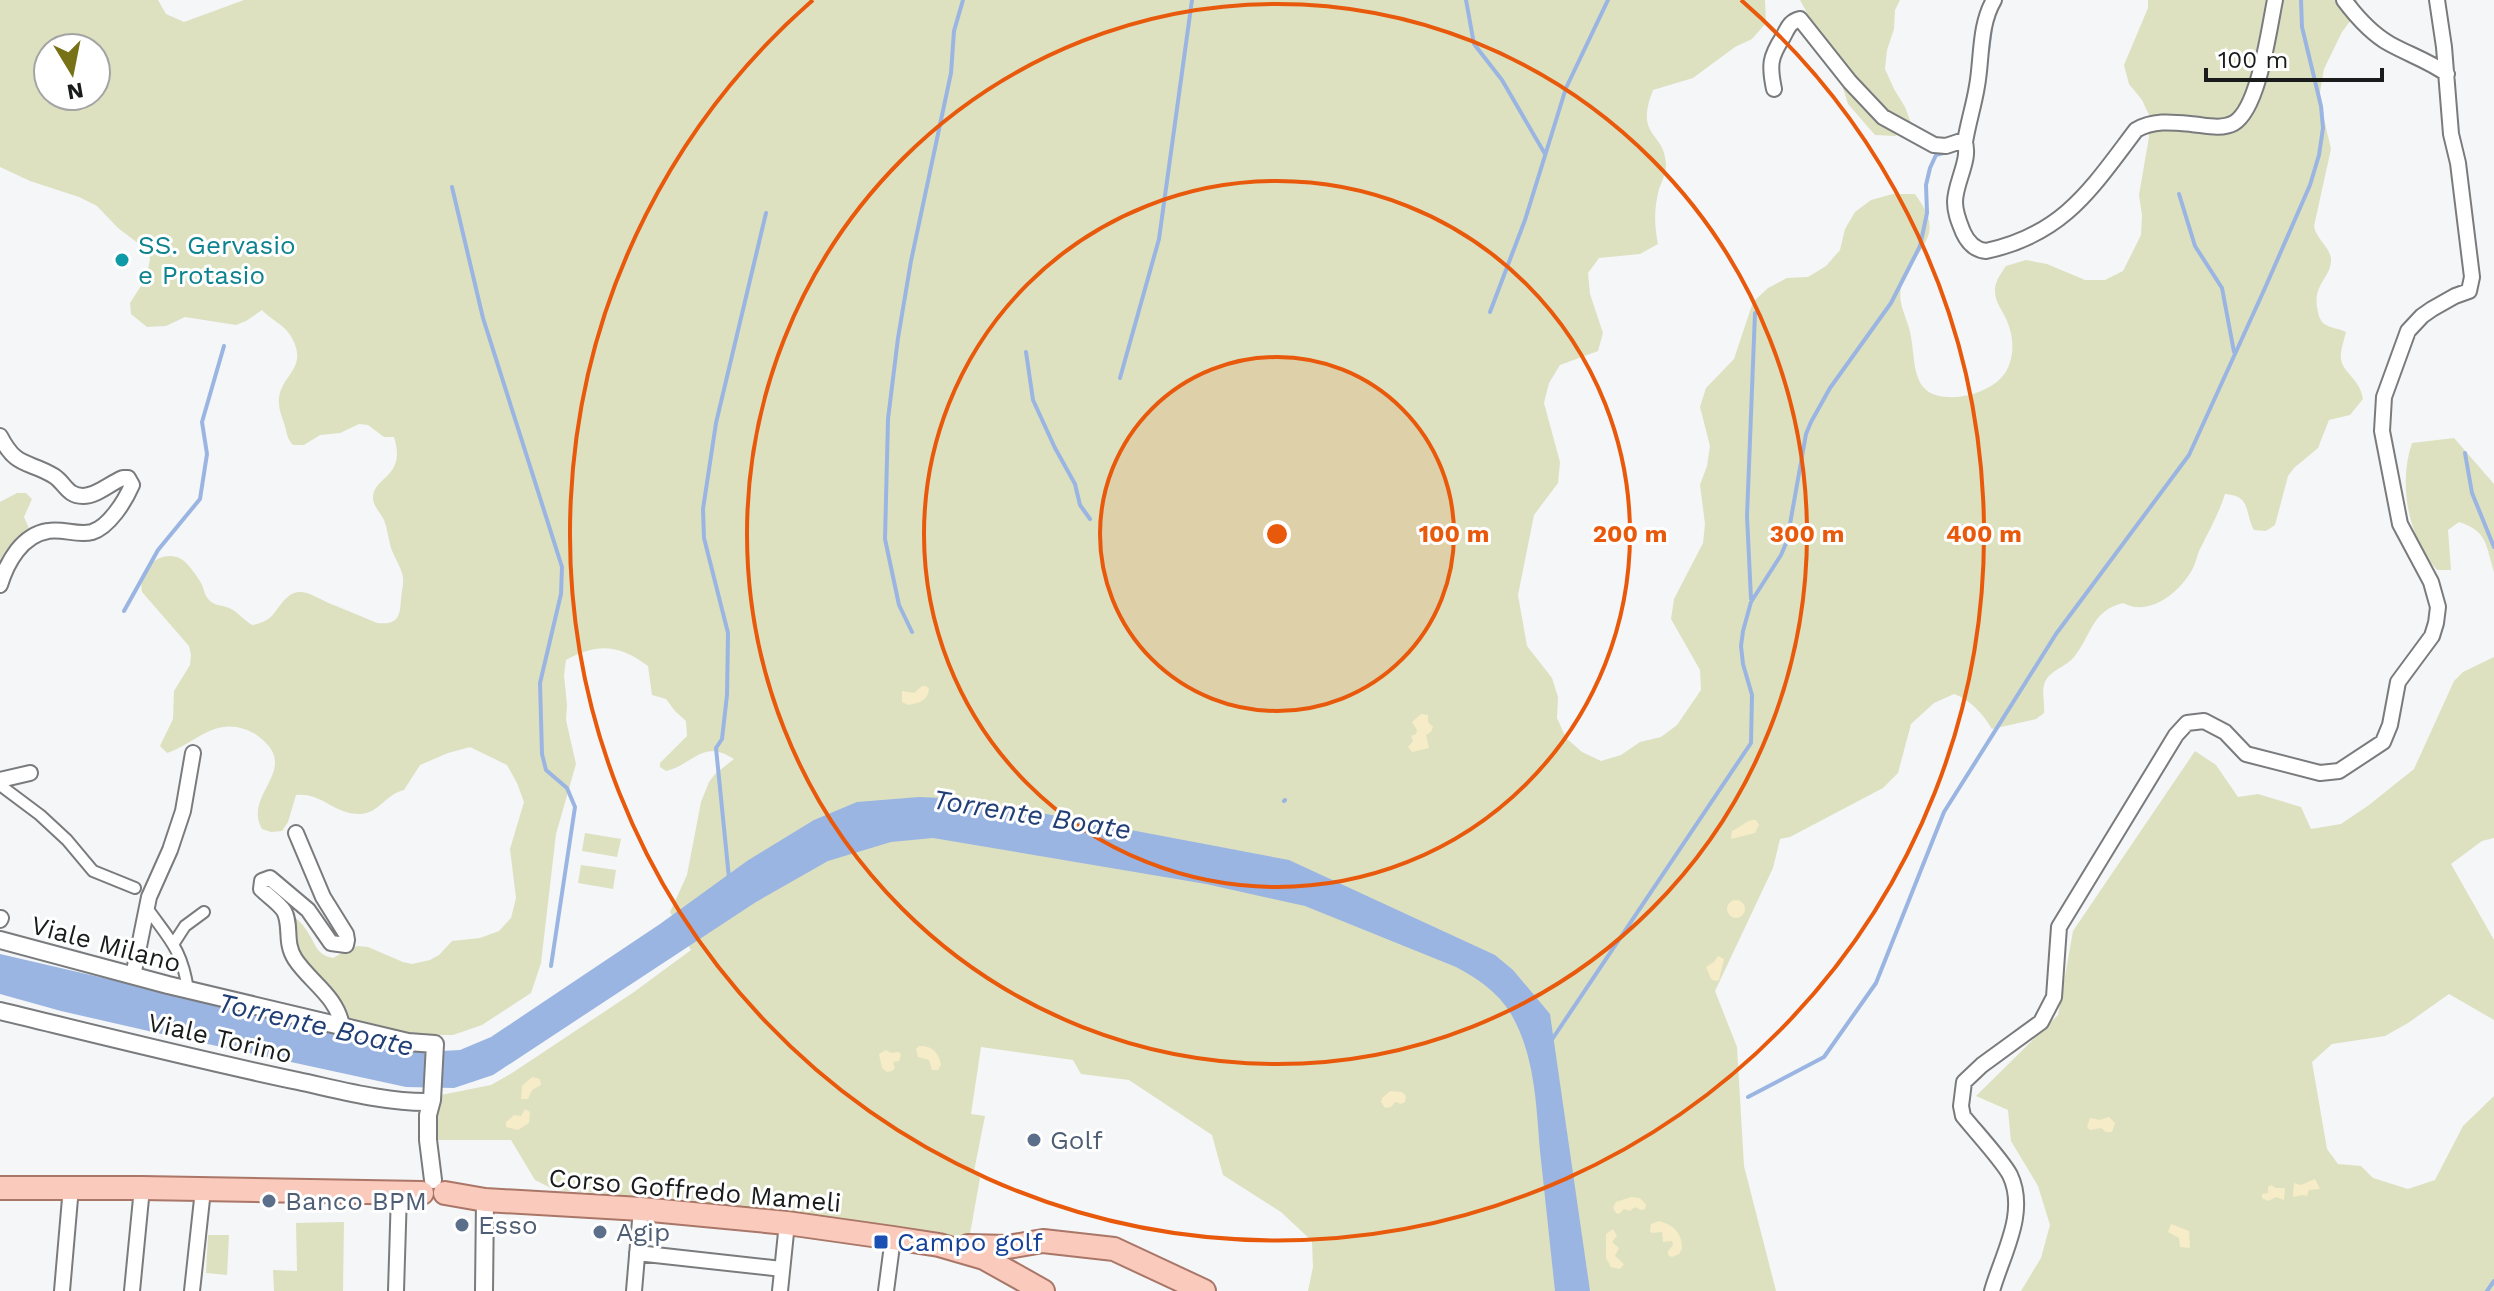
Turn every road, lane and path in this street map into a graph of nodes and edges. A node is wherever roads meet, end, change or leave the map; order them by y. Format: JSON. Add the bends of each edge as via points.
{"nodes":[{"id":1,"x":1994,"y":0,"type":"edge"},
{"id":2,"x":2275,"y":0,"type":"edge"},
{"id":3,"x":2344,"y":0,"type":"edge"},
{"id":4,"x":2437,"y":0,"type":"edge"},
{"id":5,"x":2447,"y":74,"type":"junction"},
{"id":6,"x":1774,"y":89,"type":"dead end"},
{"id":7,"x":1965,"y":142,"type":"junction"},
{"id":8,"x":0,"y":436,"type":"edge"},
{"id":9,"x":0,"y":585,"type":"edge"},
{"id":10,"x":193,"y":753,"type":"dead end"},
{"id":11,"x":30,"y":773,"type":"dead end"},
{"id":12,"x":0,"y":782,"type":"edge"},
{"id":13,"x":296,"y":833,"type":"dead end"},
{"id":14,"x":135,"y":888,"type":"joint"},
{"id":15,"x":148,"y":902,"type":"junction"},
{"id":16,"x":204,"y":912,"type":"dead end"},
{"id":17,"x":0,"y":940,"type":"edge"},
{"id":18,"x":174,"y":943,"type":"junction"},
{"id":19,"x":133,"y":976,"type":"junction"},
{"id":20,"x":188,"y":990,"type":"junction"},
{"id":21,"x":0,"y":1011,"type":"edge"},
{"id":22,"x":342,"y":1026,"type":"junction"},
{"id":23,"x":431,"y":1101,"type":"junction"},
{"id":24,"x":71,"y":1187,"type":"junction"},
{"id":25,"x":0,"y":1188,"type":"edge"},
{"id":26,"x":142,"y":1188,"type":"junction"},
{"id":27,"x":433,"y":1189,"type":"junction"},
{"id":28,"x":203,"y":1190,"type":"junction"},
{"id":29,"x":399,"y":1193,"type":"junction"},
{"id":30,"x":485,"y":1200,"type":"junction"},
{"id":31,"x":641,"y":1209,"type":"junction"},
{"id":32,"x":787,"y":1223,"type":"junction"},
{"id":33,"x":893,"y":1238,"type":"junction"},
{"id":34,"x":637,"y":1253,"type":"junction"},
{"id":35,"x":1005,"y":1257,"type":"junction"},
{"id":36,"x":782,"y":1269,"type":"junction"},
{"id":37,"x":62,"y":1291,"type":"edge"},
{"id":38,"x":132,"y":1291,"type":"edge"},
{"id":39,"x":192,"y":1291,"type":"edge"},
{"id":40,"x":396,"y":1291,"type":"edge"},
{"id":41,"x":484,"y":1291,"type":"edge"},
{"id":42,"x":634,"y":1291,"type":"edge"},
{"id":43,"x":780,"y":1291,"type":"edge"},
{"id":44,"x":886,"y":1291,"type":"edge"},
{"id":45,"x":1043,"y":1291,"type":"edge"},
{"id":46,"x":1204,"y":1291,"type":"edge"},
{"id":47,"x":1992,"y":1291,"type":"edge"}],
"edges":[{"from":1,"to":7,"type":"street"},
{"from":2,"to":7,"type":"street","via":[[2253,100],[2242,116],[2222,127],[2144,125],[2077,205],[2030,236],[1986,251],[1966,238],[1955,200]]},
{"from":3,"to":5,"type":"street","via":[[2386,42]]},
{"from":4,"to":5,"type":"street"},
{"from":5,"to":47,"type":"street","via":[[2472,277],[2469,291],[2432,309],[2408,331],[2384,397],[2382,431],[2400,524],[2431,582],[2438,607],[2432,636],[2398,682],[2383,742],[2339,771],[2320,773],[2246,754],[2225,732],[2204,721],[2187,723],[2176,735],[2059,927],[2054,997],[2041,1022],[1964,1082],[1963,1116],[2010,1175],[2016,1201]]},
{"from":6,"to":7,"type":"street","via":[[1773,51],[1790,23],[1800,19],[1883,117],[1934,145]]},
{"from":8,"to":9,"type":"street","via":[[25,465],[58,478],[76,496],[93,495],[123,478],[132,485],[99,529],[80,534],[48,531],[25,542],[12,556]]},
{"from":10,"to":15,"type":"street","via":[[179,824]]},
{"from":11,"to":12,"type":"street"},
{"from":12,"to":14,"type":"street","via":[[58,831],[93,871]]},
{"from":13,"to":22,"type":"street","via":[[323,897],[346,934],[346,945],[331,943],[308,910],[270,878],[262,881],[261,889],[283,909],[289,949],[320,985]]},
{"from":14,"to":15,"type":"street"},
{"from":15,"to":18,"type":"street"},
{"from":15,"to":19,"type":"street"},
{"from":16,"to":18,"type":"street"},
{"from":17,"to":19,"type":"street","name":"Viale Milano"},
{"from":18,"to":20,"type":"street"},
{"from":19,"to":20,"type":"street","name":"Viale Milano"},
{"from":20,"to":22,"type":"street","name":"Viale Milano"},
{"from":21,"to":23,"type":"street","name":"Viale Torino","via":[[269,1075]]},
{"from":22,"to":23,"type":"street","name":"Viale Milano","via":[[435,1044]]},
{"from":23,"to":27,"type":"street"},
{"from":24,"to":25,"type":"main road","name":"Corso Goffredo Mameli"},
{"from":24,"to":26,"type":"main road","name":"Corso Goffredo Mameli"},
{"from":24,"to":37,"type":"street"},
{"from":26,"to":28,"type":"main road","name":"Corso Goffredo Mameli"},
{"from":26,"to":38,"type":"street"},
{"from":27,"to":29,"type":"main road","name":"Corso Goffredo Mameli"},
{"from":27,"to":30,"type":"main road","name":"Corso Goffredo Mameli"},
{"from":28,"to":29,"type":"main road","name":"Corso Goffredo Mameli"},
{"from":28,"to":39,"type":"street"},
{"from":29,"to":40,"type":"street"},
{"from":30,"to":31,"type":"main road","name":"Corso Goffredo Mameli"},
{"from":30,"to":41,"type":"street"},
{"from":31,"to":32,"type":"main road","name":"Corso Goffredo Mameli"},
{"from":31,"to":34,"type":"street"},
{"from":32,"to":33,"type":"main road","name":"Corso Goffredo Mameli"},
{"from":32,"to":36,"type":"street"},
{"from":33,"to":35,"type":"main road","name":"Corso Goffredo Mameli","via":[[984,1258]]},
{"from":33,"to":44,"type":"street"},
{"from":34,"to":36,"type":"street"},
{"from":34,"to":42,"type":"street"},
{"from":35,"to":45,"type":"main road","name":"Corso Goffredo Mameli"},
{"from":35,"to":46,"type":"main road","via":[[1043,1241],[1114,1249]]},
{"from":36,"to":43,"type":"street"}]}
